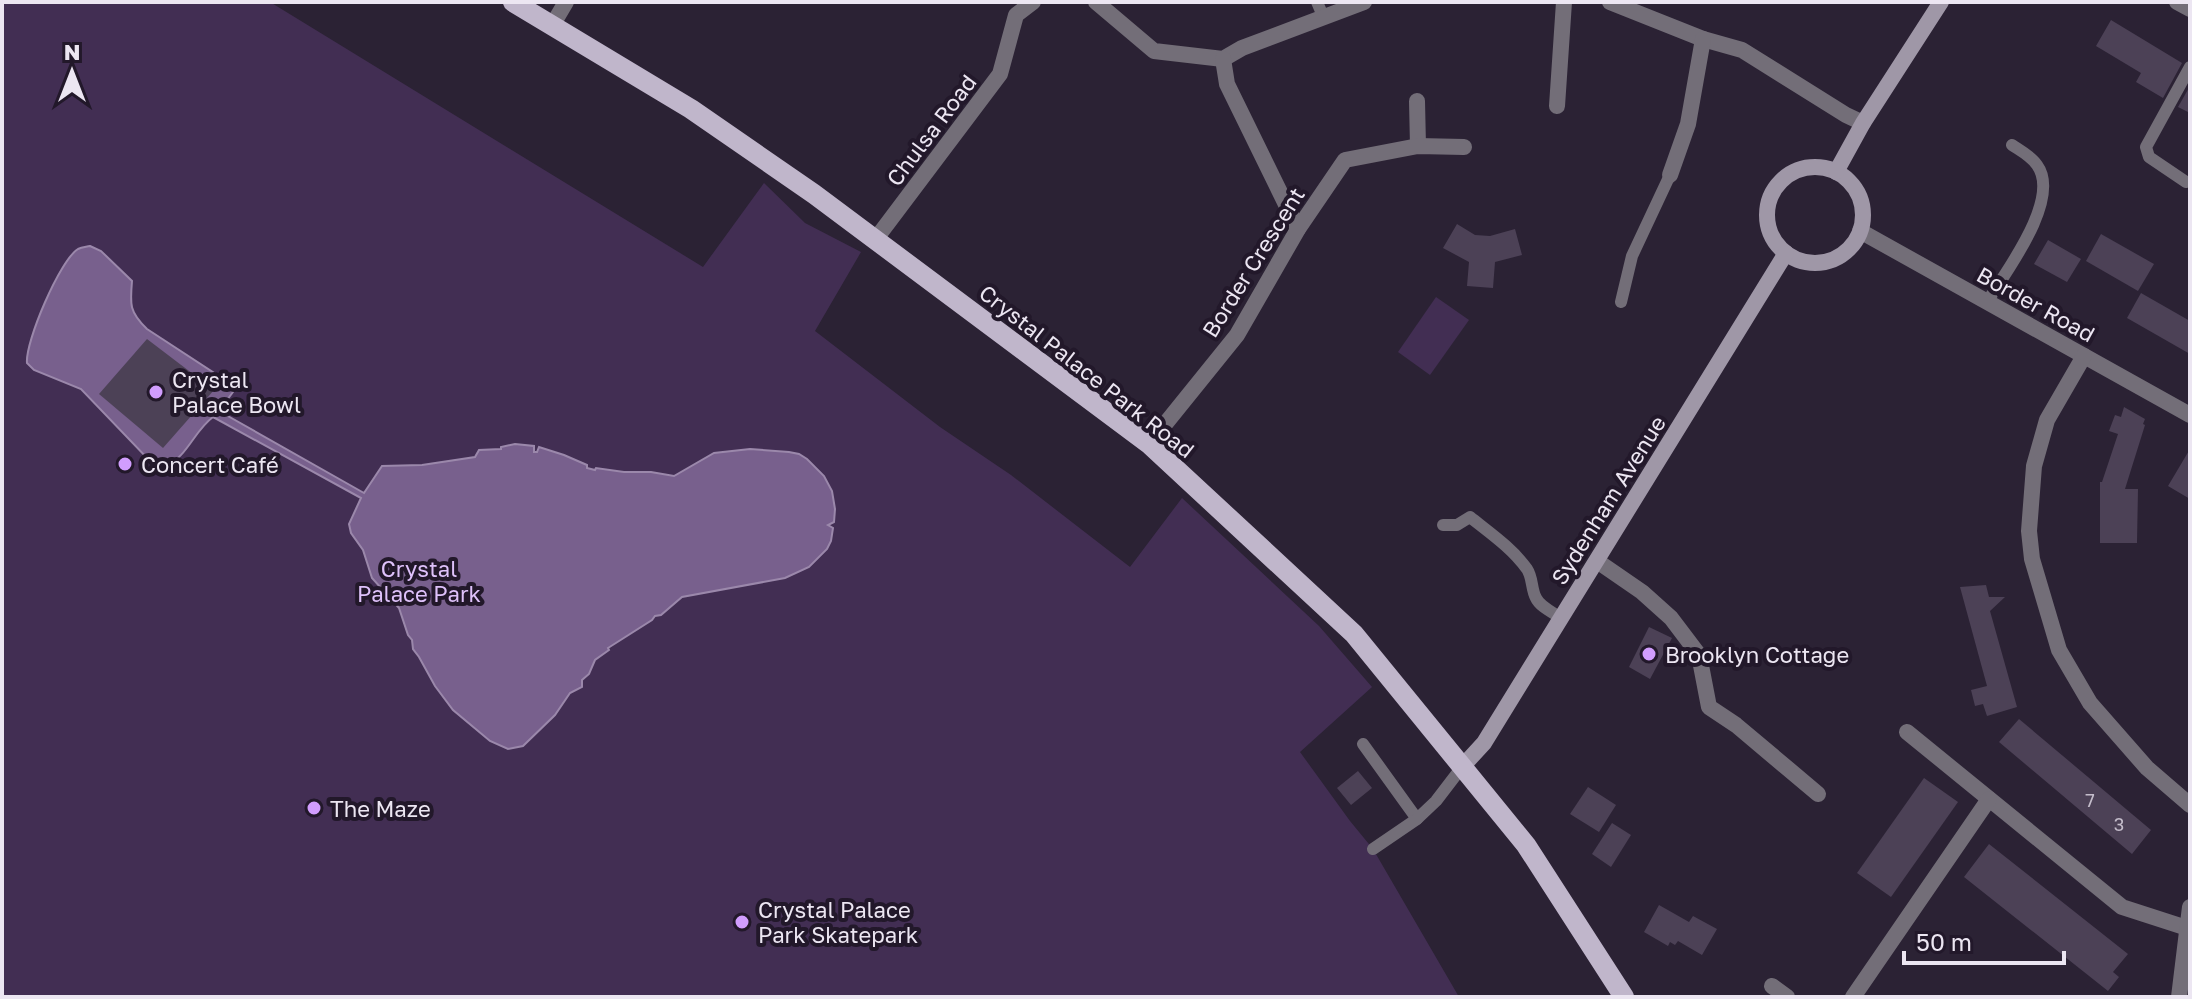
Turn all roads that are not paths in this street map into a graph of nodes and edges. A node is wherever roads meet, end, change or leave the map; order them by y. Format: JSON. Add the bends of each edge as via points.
{"nodes":[{"id":1,"x":513,"y":2,"type":"edge"},
{"id":2,"x":566,"y":2,"type":"edge"},
{"id":3,"x":1033,"y":2,"type":"edge"},
{"id":4,"x":1096,"y":2,"type":"edge"},
{"id":5,"x":1364,"y":2,"type":"edge"},
{"id":6,"x":1564,"y":2,"type":"edge"},
{"id":7,"x":1610,"y":2,"type":"edge"},
{"id":8,"x":1941,"y":2,"type":"edge"},
{"id":9,"x":2177,"y":2,"type":"edge"},
{"id":10,"x":1320,"y":9,"type":"edge"},
{"id":11,"x":2190,"y":9,"type":"edge"},
{"id":12,"x":553,"y":24,"type":"junction"},
{"id":13,"x":1703,"y":39,"type":"junction"},
{"id":14,"x":1223,"y":59,"type":"junction"},
{"id":15,"x":2190,"y":67,"type":"edge"},
{"id":16,"x":1417,"y":101,"type":"dead end"},
{"id":17,"x":1557,"y":106,"type":"dead end"},
{"id":18,"x":1863,"y":123,"type":"junction"},
{"id":19,"x":2012,"y":145,"type":"dead end"},
{"id":20,"x":1418,"y":146,"type":"junction"},
{"id":21,"x":1464,"y":147,"type":"dead end"},
{"id":22,"x":1836,"y":172,"type":"junction"},
{"id":23,"x":1670,"y":175,"type":"joint"},
{"id":24,"x":2186,"y":182,"type":"dead end"},
{"id":25,"x":1298,"y":229,"type":"junction"},
{"id":26,"x":1860,"y":231,"type":"junction"},
{"id":27,"x":875,"y":240,"type":"junction"},
{"id":28,"x":1786,"y":253,"type":"junction"},
{"id":29,"x":1621,"y":302,"type":"dead end"},
{"id":30,"x":1987,"y":302,"type":"junction"},
{"id":31,"x":2084,"y":356,"type":"junction"},
{"id":32,"x":2190,"y":415,"type":"edge"},
{"id":33,"x":1149,"y":444,"type":"junction"},
{"id":34,"x":1443,"y":525,"type":"dead end"},
{"id":35,"x":1597,"y":561,"type":"junction"},
{"id":36,"x":1561,"y":618,"type":"junction"},
{"id":37,"x":1907,"y":732,"type":"dead end"},
{"id":38,"x":1363,"y":744,"type":"dead end"},
{"id":39,"x":1462,"y":767,"type":"junction"},
{"id":40,"x":1818,"y":794,"type":"dead end"},
{"id":41,"x":1989,"y":799,"type":"junction"},
{"id":42,"x":2190,"y":805,"type":"edge"},
{"id":43,"x":1417,"y":819,"type":"junction"},
{"id":44,"x":1373,"y":849,"type":"dead end"},
{"id":45,"x":2190,"y":907,"type":"edge"},
{"id":46,"x":2187,"y":928,"type":"junction"},
{"id":47,"x":1772,"y":986,"type":"dead end"},
{"id":48,"x":1624,"y":997,"type":"edge"},
{"id":49,"x":1787,"y":997,"type":"edge"},
{"id":50,"x":1853,"y":997,"type":"edge"},
{"id":51,"x":2179,"y":997,"type":"edge"}],
"edges":[{"from":1,"to":12,"type":"main road","name":"Crystal Palace Park Road"},
{"from":2,"to":12,"type":"street"},
{"from":3,"to":27,"type":"street","name":"Chulsa Road","via":[[1016,15],[1000,74]]},
{"from":4,"to":14,"type":"street","via":[[1154,51]]},
{"from":5,"to":10,"type":"street"},
{"from":6,"to":17,"type":"street"},
{"from":7,"to":13,"type":"street"},
{"from":8,"to":18,"type":"street"},
{"from":9,"to":11,"type":"street"},
{"from":10,"to":14,"type":"street"},
{"from":12,"to":27,"type":"main road","name":"Crystal Palace Park Road","via":[[691,109]]},
{"from":13,"to":18,"type":"street","via":[[1744,51]]},
{"from":13,"to":23,"type":"street","via":[[1688,124]]},
{"from":14,"to":25,"type":"street","via":[[1227,84]]},
{"from":15,"to":24,"type":"lane","via":[[2146,147],[2149,157]]},
{"from":16,"to":20,"type":"street"},
{"from":18,"to":22,"type":"street"},
{"from":19,"to":30,"type":"lane","via":[[2038,166],[2043,192],[2034,223]]},
{"from":20,"to":21,"type":"street","name":"Border Crescent"},
{"from":20,"to":25,"type":"street","name":"Border Crescent","via":[[1345,160]]},
{"from":22,"to":26,"type":"street","via":[[1861,201]]},
{"from":22,"to":28,"type":"street","via":[[1798,170],[1771,196],[1770,233]]},
{"from":23,"to":29,"type":"lane","via":[[1632,256]]},
{"from":25,"to":33,"type":"street","name":"Border Crescent","via":[[1237,335]]},
{"from":26,"to":28,"type":"street","via":[[1834,259],[1809,262]]},
{"from":26,"to":30,"type":"street","name":"Border Road"},
{"from":27,"to":33,"type":"main road","name":"Crystal Palace Park Road"},
{"from":28,"to":35,"type":"street","name":"Sydenham Avenue"},
{"from":30,"to":31,"type":"street","name":"Border Road"},
{"from":31,"to":32,"type":"street","name":"Border Road"},
{"from":31,"to":42,"type":"street","via":[[2047,420],[2034,466],[2032,559],[2059,650],[2090,703],[2147,768]]},
{"from":33,"to":39,"type":"main road","name":"Crystal Palace Park Road","via":[[1354,634]]},
{"from":34,"to":36,"type":"lane","via":[[1470,517],[1527,569],[1538,602]]},
{"from":35,"to":36,"type":"street","name":"Sydenham Avenue"},
{"from":35,"to":40,"type":"street","via":[[1671,618],[1699,655],[1709,707]]},
{"from":36,"to":39,"type":"street","name":"Sydenham Avenue","via":[[1484,743]]},
{"from":37,"to":41,"type":"street"},
{"from":38,"to":43,"type":"lane"},
{"from":39,"to":43,"type":"lane"},
{"from":39,"to":48,"type":"main road","name":"Crystal Palace Park Road","via":[[1526,845]]},
{"from":41,"to":46,"type":"street","via":[[2122,907]]},
{"from":41,"to":50,"type":"street"},
{"from":43,"to":44,"type":"lane"},
{"from":45,"to":46,"type":"street"},
{"from":46,"to":51,"type":"street"},
{"from":47,"to":49,"type":"street"}]}
